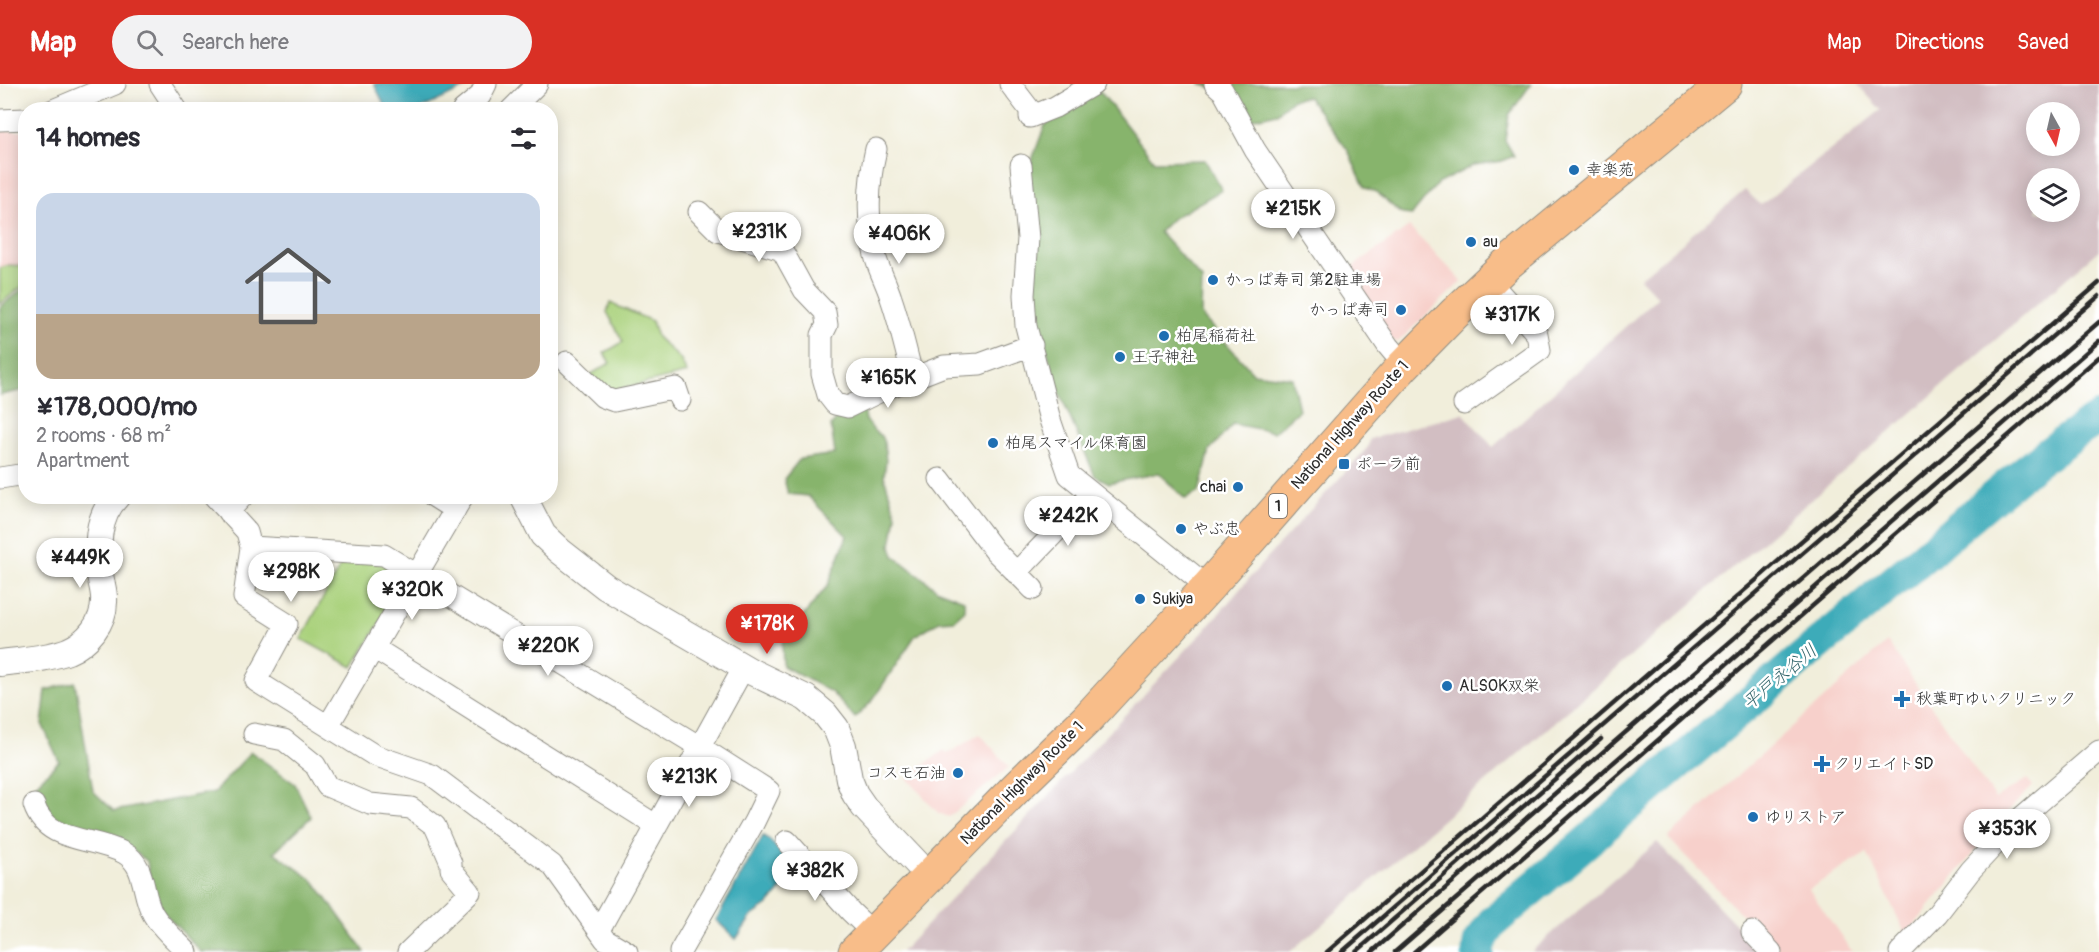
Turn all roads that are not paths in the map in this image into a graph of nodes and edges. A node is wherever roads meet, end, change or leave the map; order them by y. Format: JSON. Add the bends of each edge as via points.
{"nodes":[{"id":1,"x":115,"y":84,"type":"edge"},
{"id":2,"x":160,"y":84,"type":"edge"},
{"id":3,"x":486,"y":84,"type":"edge"},
{"id":4,"x":537,"y":84,"type":"edge"},
{"id":5,"x":1010,"y":84,"type":"edge"},
{"id":6,"x":1094,"y":84,"type":"edge"},
{"id":7,"x":1215,"y":84,"type":"edge"},
{"id":8,"x":1725,"y":84,"type":"edge"},
{"id":9,"x":72,"y":102,"type":"edge"},
{"id":10,"x":172,"y":102,"type":"edge"},
{"id":11,"x":473,"y":102,"type":"edge"},
{"id":12,"x":519,"y":102,"type":"edge"},
{"id":13,"x":18,"y":119,"type":"edge"},
{"id":14,"x":0,"y":120,"type":"edge"},
{"id":15,"x":876,"y":149,"type":"dead end"},
{"id":16,"x":1021,"y":165,"type":"dead end"},
{"id":17,"x":699,"y":212,"type":"dead end"},
{"id":18,"x":1489,"y":281,"type":"junction"},
{"id":19,"x":1032,"y":345,"type":"junction"},
{"id":20,"x":567,"y":362,"type":"dead end"},
{"id":21,"x":1404,"y":365,"type":"junction"},
{"id":22,"x":913,"y":378,"type":"junction"},
{"id":23,"x":680,"y":400,"type":"dead end"},
{"id":24,"x":1464,"y":404,"type":"dead end"},
{"id":25,"x":18,"y":475,"type":"edge"},
{"id":26,"x":0,"y":477,"type":"edge"},
{"id":27,"x":940,"y":478,"type":"dead end"},
{"id":28,"x":1092,"y":494,"type":"junction"},
{"id":29,"x":111,"y":504,"type":"edge"},
{"id":30,"x":221,"y":504,"type":"edge"},
{"id":31,"x":458,"y":504,"type":"edge"},
{"id":32,"x":527,"y":504,"type":"edge"},
{"id":33,"x":251,"y":547,"type":"junction"},
{"id":34,"x":1016,"y":573,"type":"junction"},
{"id":35,"x":417,"y":574,"type":"junction"},
{"id":36,"x":1208,"y":587,"type":"junction"},
{"id":37,"x":1033,"y":589,"type":"dead end"},
{"id":38,"x":374,"y":648,"type":"junction"},
{"id":39,"x":0,"y":663,"type":"edge"},
{"id":40,"x":744,"y":667,"type":"junction"},
{"id":41,"x":328,"y":726,"type":"junction"},
{"id":42,"x":254,"y":734,"type":"dead end"},
{"id":43,"x":700,"y":747,"type":"junction"},
{"id":44,"x":2099,"y":751,"type":"edge"},
{"id":45,"x":34,"y":805,"type":"dead end"},
{"id":46,"x":657,"y":826,"type":"junction"},
{"id":47,"x":787,"y":841,"type":"dead end"},
{"id":48,"x":929,"y":876,"type":"junction"},
{"id":49,"x":599,"y":930,"type":"junction"},
{"id":50,"x":1752,"y":932,"type":"dead end"},
{"id":51,"x":864,"y":942,"type":"edge"},
{"id":52,"x":187,"y":952,"type":"edge"},
{"id":53,"x":408,"y":952,"type":"edge"},
{"id":54,"x":627,"y":952,"type":"edge"},
{"id":55,"x":680,"y":952,"type":"edge"},
{"id":56,"x":1771,"y":952,"type":"edge"},
{"id":57,"x":1900,"y":952,"type":"edge"}],
"edges":[{"from":1,"to":9,"type":"street"},
{"from":2,"to":10,"type":"street"},
{"from":3,"to":11,"type":"street"},
{"from":4,"to":12,"type":"street"},
{"from":5,"to":6,"type":"street","via":[[1030,110],[1030,117]]},
{"from":7,"to":21,"type":"street","via":[[1223,91],[1267,167]]},
{"from":8,"to":18,"type":"highway","name":"National Highway Route 1","number":"1"},
{"from":13,"to":14,"type":"street"},
{"from":15,"to":22,"type":"street","via":[[870,193],[876,258]]},
{"from":16,"to":19,"type":"street","via":[[1028,238],[1024,295]]},
{"from":17,"to":22,"type":"street","via":[[718,231],[782,250],[804,290],[825,312],[822,374],[835,404],[848,407]]},
{"from":18,"to":21,"type":"highway","name":"National Highway Route 1","number":"1"},
{"from":18,"to":24,"type":"street","via":[[1537,334],[1540,350]]},
{"from":19,"to":22,"type":"street","via":[[980,364],[944,366]]},
{"from":19,"to":28,"type":"street","via":[[1050,420],[1069,475]]},
{"from":20,"to":23,"type":"street","via":[[603,397],[614,400],[676,387]]},
{"from":21,"to":36,"type":"highway","name":"National Highway Route 1","number":"1"},
{"from":25,"to":26,"type":"street"},
{"from":27,"to":34,"type":"street"},
{"from":28,"to":34,"type":"street"},
{"from":28,"to":36,"type":"street"},
{"from":29,"to":39,"type":"street","via":[[99,532],[104,601],[95,629],[69,650]]},
{"from":30,"to":33,"type":"street","via":[[247,532]]},
{"from":31,"to":35,"type":"street"},
{"from":32,"to":40,"type":"street","via":[[543,535],[606,587]]},
{"from":33,"to":35,"type":"street","via":[[384,555]]},
{"from":33,"to":41,"type":"street","via":[[244,597],[287,624],[256,681]]},
{"from":34,"to":37,"type":"street"},
{"from":35,"to":38,"type":"street"},
{"from":35,"to":43,"type":"street"},
{"from":36,"to":48,"type":"highway","name":"National Highway Route 1","number":"1","via":[[1087,719]]},
{"from":38,"to":41,"type":"street"},
{"from":38,"to":46,"type":"street"},
{"from":40,"to":43,"type":"street"},
{"from":40,"to":48,"type":"street","via":[[806,698],[825,714],[843,746],[855,794]]},
{"from":41,"to":49,"type":"street","via":[[374,755],[432,775],[552,865]]},
{"from":42,"to":53,"type":"street","via":[[284,740],[315,765],[327,786],[370,804],[411,808],[435,825],[451,869],[470,892]]},
{"from":43,"to":46,"type":"street"},
{"from":43,"to":55,"type":"street","via":[[769,791]]},
{"from":44,"to":57,"type":"street","via":[[2015,823]]},
{"from":45,"to":52,"type":"street","via":[[44,823],[60,834],[124,853],[136,863],[154,917]]},
{"from":46,"to":49,"type":"street"},
{"from":47,"to":51,"type":"street","via":[[851,912]]},
{"from":48,"to":51,"type":"highway","name":"National Highway Route 1","number":"1"},
{"from":49,"to":54,"type":"street","via":[[605,939]]},
{"from":50,"to":56,"type":"street"}]}
